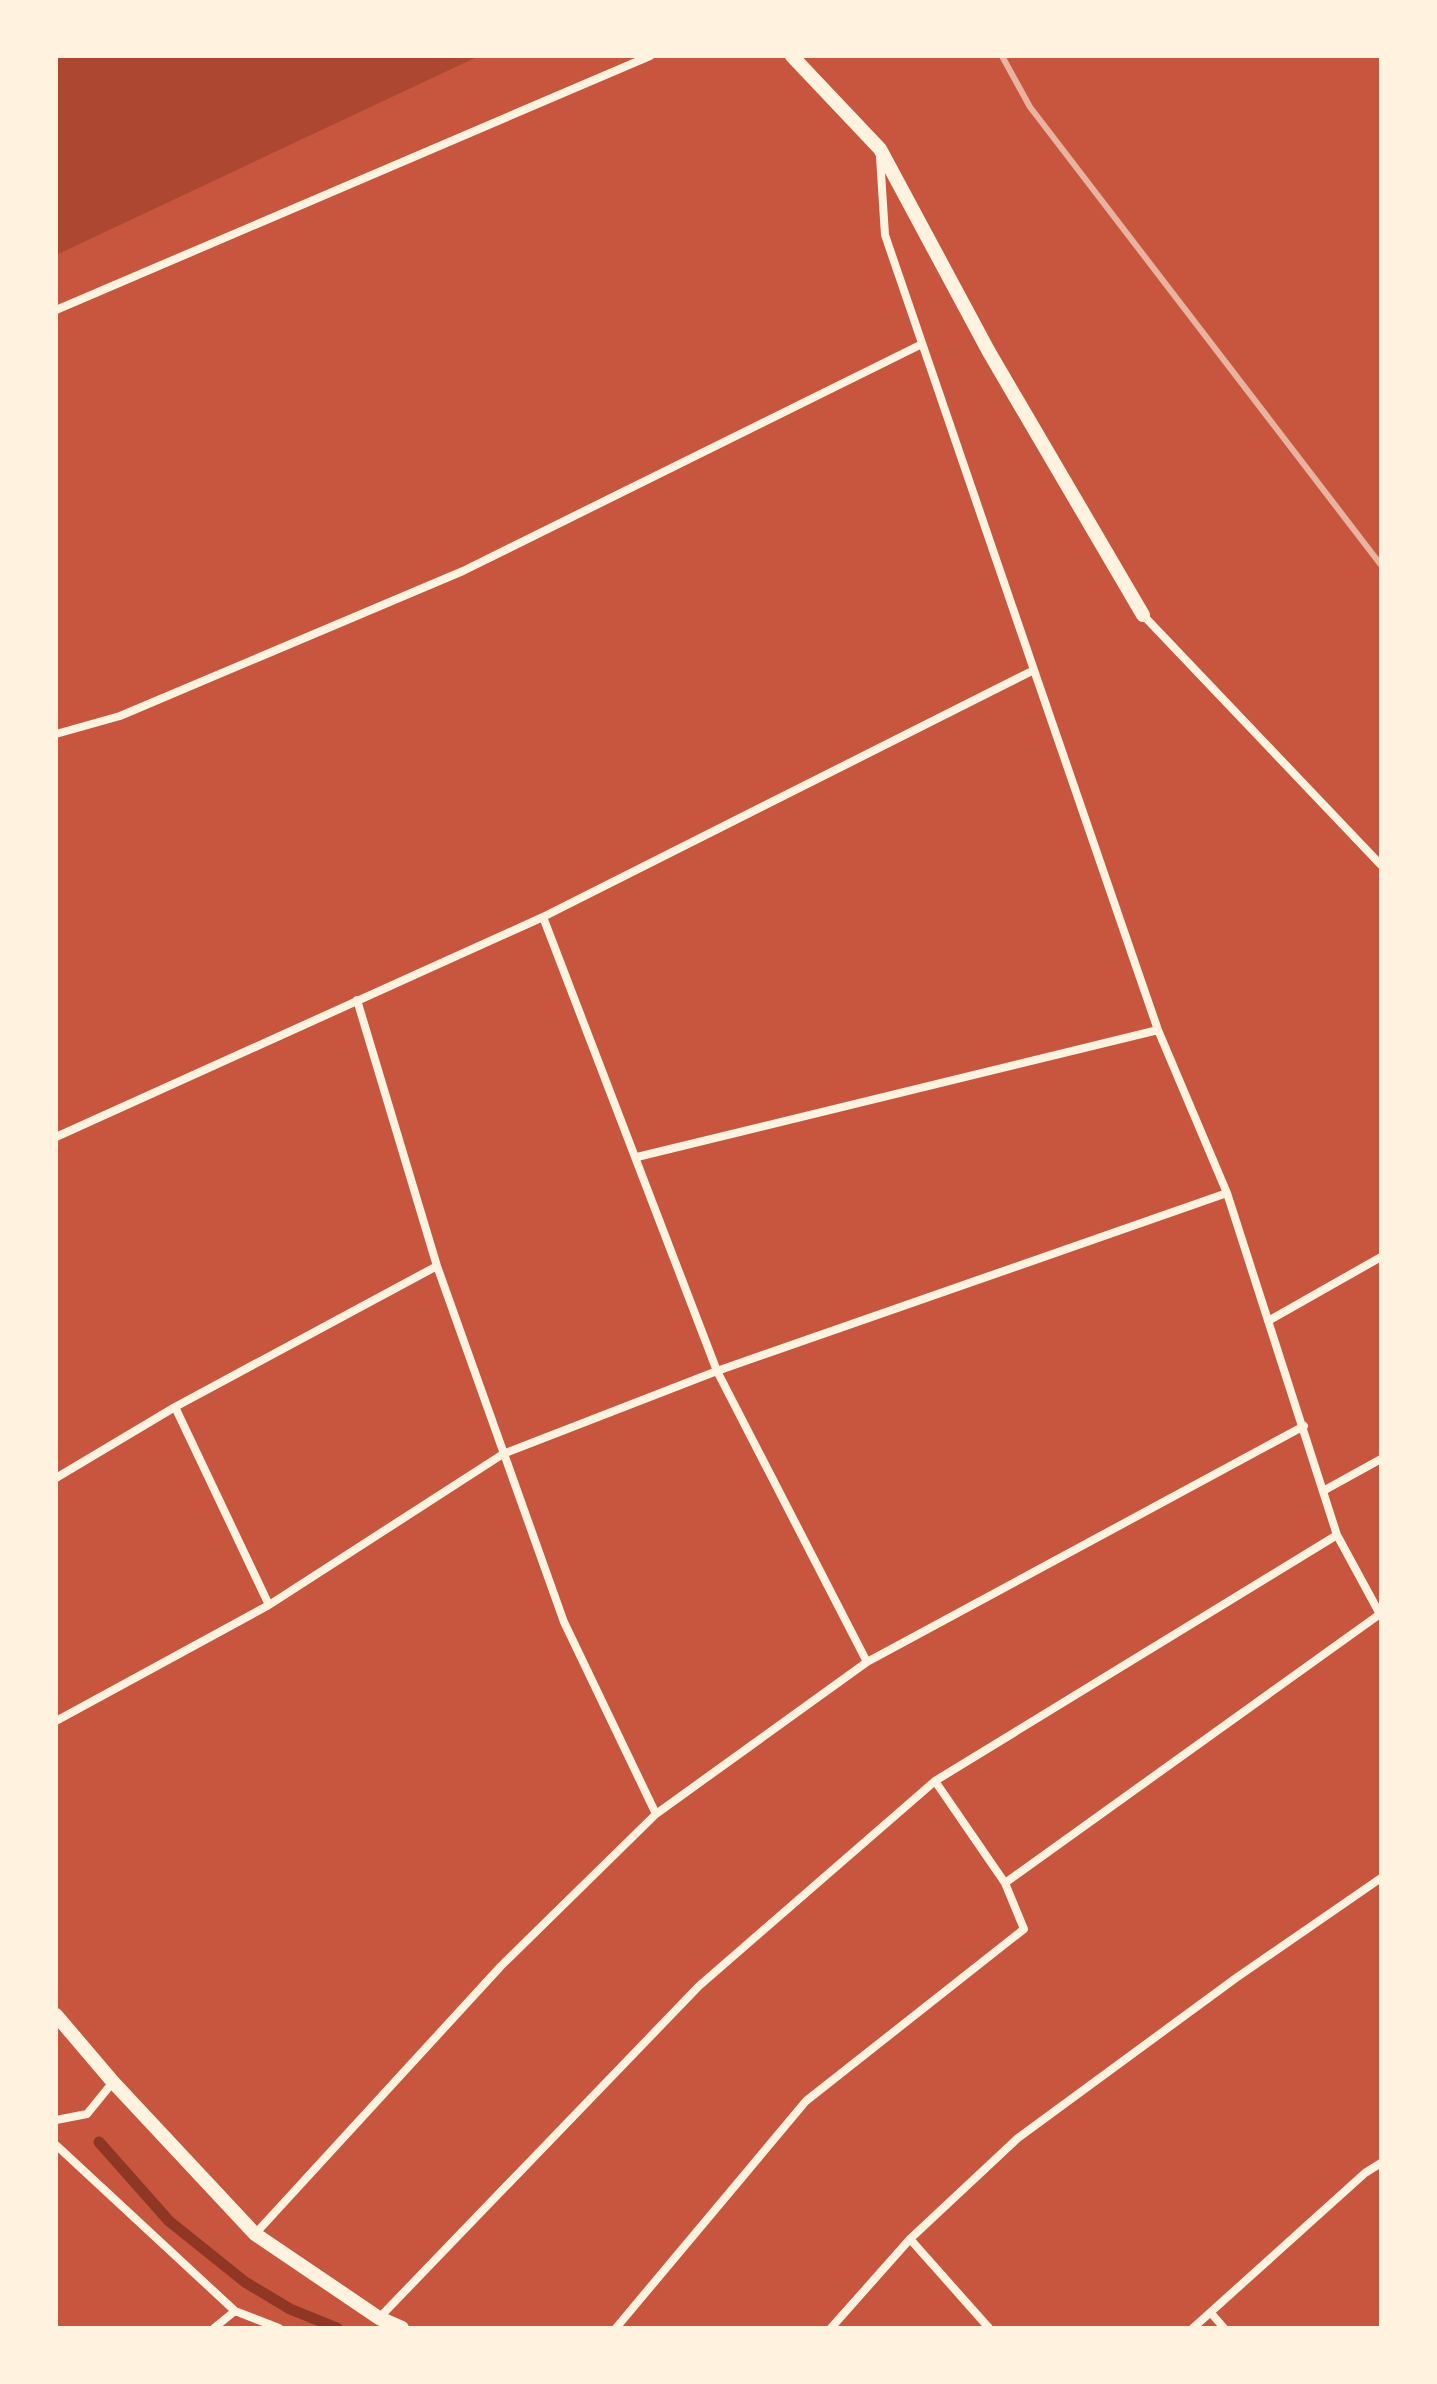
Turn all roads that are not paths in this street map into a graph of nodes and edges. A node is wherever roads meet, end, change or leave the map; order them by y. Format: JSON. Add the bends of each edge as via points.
{"nodes":[{"id":1,"x":650,"y":56,"type":"edge"},
{"id":2,"x":792,"y":56,"type":"edge"},
{"id":3,"x":880,"y":149,"type":"junction"},
{"id":4,"x":56,"y":310,"type":"edge"},
{"id":5,"x":922,"y":344,"type":"junction"},
{"id":6,"x":1143,"y":615,"type":"joint"},
{"id":7,"x":1034,"y":670,"type":"junction"},
{"id":8,"x":56,"y":734,"type":"edge"},
{"id":9,"x":1381,"y":865,"type":"edge"},
{"id":10,"x":543,"y":917,"type":"junction"},
{"id":11,"x":357,"y":1000,"type":"junction"},
{"id":12,"x":1158,"y":1030,"type":"junction"},
{"id":13,"x":56,"y":1137,"type":"edge"},
{"id":14,"x":637,"y":1157,"type":"junction"},
{"id":15,"x":1227,"y":1193,"type":"junction"},
{"id":16,"x":1381,"y":1257,"type":"edge"},
{"id":17,"x":437,"y":1266,"type":"junction"},
{"id":18,"x":1268,"y":1321,"type":"junction"},
{"id":19,"x":717,"y":1371,"type":"junction"},
{"id":20,"x":175,"y":1407,"type":"junction"},
{"id":21,"x":1304,"y":1426,"type":"junction"},
{"id":22,"x":503,"y":1454,"type":"junction"},
{"id":23,"x":1381,"y":1459,"type":"edge"},
{"id":24,"x":56,"y":1478,"type":"edge"},
{"id":25,"x":1323,"y":1491,"type":"junction"},
{"id":26,"x":1337,"y":1535,"type":"junction"},
{"id":27,"x":269,"y":1605,"type":"junction"},
{"id":28,"x":1381,"y":1615,"type":"edge"},
{"id":29,"x":867,"y":1662,"type":"junction"},
{"id":30,"x":56,"y":1721,"type":"edge"},
{"id":31,"x":935,"y":1781,"type":"junction"},
{"id":32,"x":656,"y":1814,"type":"junction"},
{"id":33,"x":1381,"y":1878,"type":"edge"},
{"id":34,"x":1005,"y":1883,"type":"junction"},
{"id":35,"x":56,"y":2015,"type":"edge"},
{"id":36,"x":113,"y":2082,"type":"junction"},
{"id":37,"x":56,"y":2120,"type":"edge"},
{"id":38,"x":56,"y":2145,"type":"edge"},
{"id":39,"x":1381,"y":2163,"type":"edge"},
{"id":40,"x":255,"y":2234,"type":"junction"},
{"id":41,"x":910,"y":2239,"type":"junction"},
{"id":42,"x":235,"y":2311,"type":"junction"},
{"id":43,"x":1211,"y":2313,"type":"junction"},
{"id":44,"x":379,"y":2318,"type":"junction"},
{"id":45,"x":214,"y":2328,"type":"edge"},
{"id":46,"x":279,"y":2328,"type":"edge"},
{"id":47,"x":402,"y":2328,"type":"edge"},
{"id":48,"x":616,"y":2328,"type":"edge"},
{"id":49,"x":831,"y":2328,"type":"edge"},
{"id":50,"x":989,"y":2328,"type":"edge"},
{"id":51,"x":1193,"y":2328,"type":"edge"},
{"id":52,"x":1224,"y":2328,"type":"edge"}],
"edges":[{"from":1,"to":4,"type":"street"},
{"from":2,"to":3,"type":"street"},
{"from":3,"to":5,"type":"street","via":[[885,235]]},
{"from":3,"to":6,"type":"street","via":[[989,352]]},
{"from":5,"to":7,"type":"street"},
{"from":5,"to":8,"type":"street","via":[[463,571],[120,716]]},
{"from":6,"to":9,"type":"street"},
{"from":7,"to":10,"type":"street"},
{"from":7,"to":12,"type":"street"},
{"from":10,"to":11,"type":"street"},
{"from":10,"to":14,"type":"street"},
{"from":11,"to":13,"type":"street"},
{"from":11,"to":17,"type":"street"},
{"from":12,"to":14,"type":"street"},
{"from":12,"to":15,"type":"street"},
{"from":14,"to":19,"type":"street"},
{"from":15,"to":18,"type":"street"},
{"from":15,"to":19,"type":"street"},
{"from":16,"to":18,"type":"street"},
{"from":17,"to":20,"type":"street"},
{"from":17,"to":22,"type":"street"},
{"from":18,"to":21,"type":"street"},
{"from":19,"to":22,"type":"street"},
{"from":19,"to":29,"type":"street"},
{"from":20,"to":24,"type":"street"},
{"from":20,"to":27,"type":"street"},
{"from":21,"to":25,"type":"street"},
{"from":21,"to":29,"type":"street"},
{"from":22,"to":27,"type":"street"},
{"from":22,"to":32,"type":"street","via":[[564,1622]]},
{"from":23,"to":25,"type":"street"},
{"from":25,"to":26,"type":"street"},
{"from":26,"to":28,"type":"street"},
{"from":26,"to":31,"type":"street"},
{"from":27,"to":30,"type":"street"},
{"from":28,"to":34,"type":"street"},
{"from":29,"to":32,"type":"street"},
{"from":31,"to":34,"type":"street"},
{"from":31,"to":44,"type":"street","via":[[699,1986]]},
{"from":32,"to":40,"type":"street","via":[[501,1966]]},
{"from":33,"to":41,"type":"street","via":[[1018,2138]]},
{"from":34,"to":48,"type":"street","via":[[1024,1929],[806,2101]]},
{"from":35,"to":36,"type":"street"},
{"from":36,"to":37,"type":"street","via":[[87,2114]]},
{"from":36,"to":40,"type":"street"},
{"from":38,"to":42,"type":"street"},
{"from":39,"to":43,"type":"street"},
{"from":40,"to":44,"type":"street"},
{"from":41,"to":49,"type":"street"},
{"from":41,"to":50,"type":"street"},
{"from":42,"to":45,"type":"street"},
{"from":42,"to":46,"type":"street"},
{"from":43,"to":51,"type":"street"},
{"from":43,"to":52,"type":"street"},
{"from":44,"to":47,"type":"street"}]}
